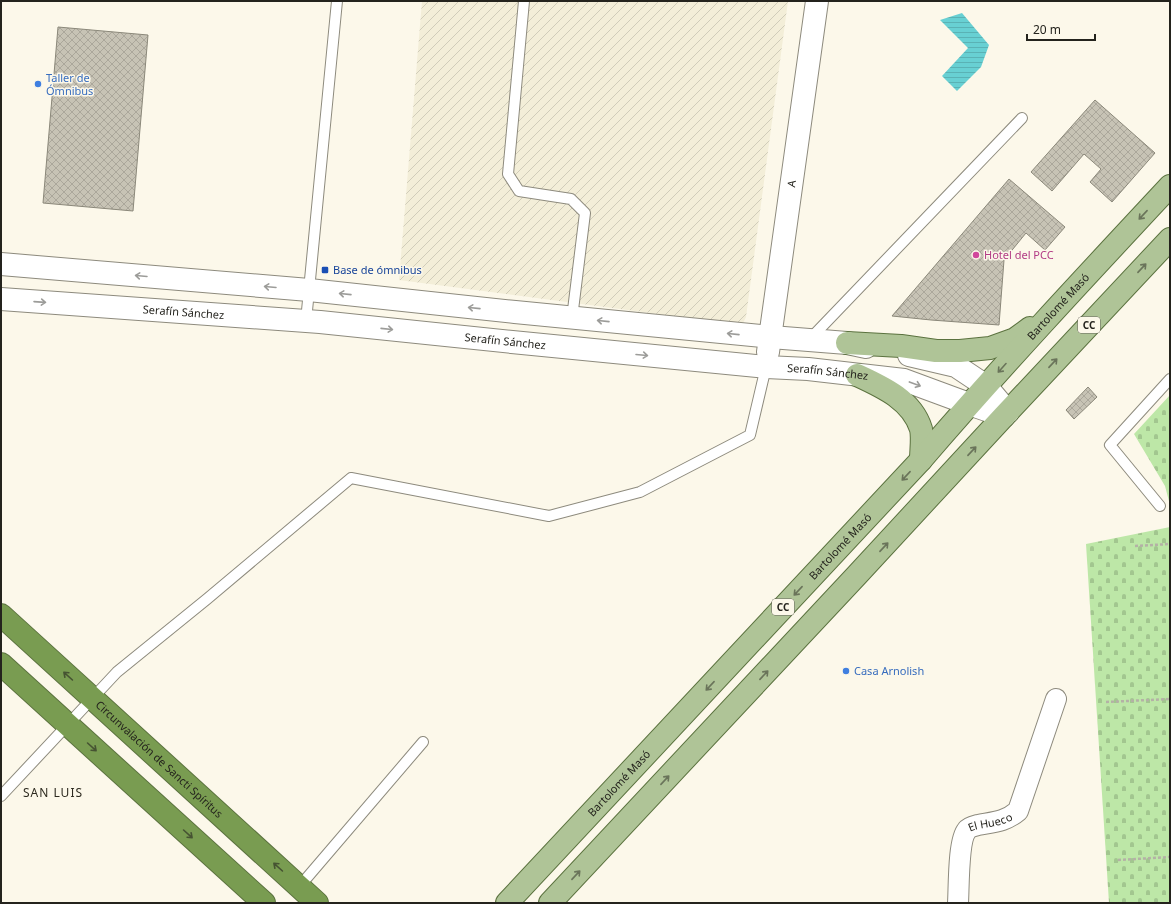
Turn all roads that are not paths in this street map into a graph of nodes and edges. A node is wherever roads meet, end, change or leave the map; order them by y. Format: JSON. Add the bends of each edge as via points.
{"nodes":[{"id":1,"x":337,"y":1,"type":"edge"},
{"id":2,"x":524,"y":1,"type":"edge"},
{"id":3,"x":817,"y":1,"type":"edge"},
{"id":4,"x":1022,"y":118,"type":"dead end"},
{"id":5,"x":1170,"y":186,"type":"edge"},
{"id":6,"x":1170,"y":239,"type":"edge"},
{"id":7,"x":1,"y":264,"type":"edge"},
{"id":8,"x":309,"y":290,"type":"junction"},
{"id":9,"x":1,"y":300,"type":"edge"},
{"id":10,"x":1056,"y":308,"type":"junction"},
{"id":11,"x":572,"y":318,"type":"junction"},
{"id":12,"x":306,"y":321,"type":"junction"},
{"id":13,"x":771,"y":337,"type":"junction"},
{"id":14,"x":808,"y":340,"type":"junction"},
{"id":15,"x":847,"y":343,"type":"junction"},
{"id":16,"x":766,"y":367,"type":"junction"},
{"id":17,"x":857,"y":375,"type":"junction"},
{"id":18,"x":1170,"y":379,"type":"edge"},
{"id":19,"x":986,"y":386,"type":"junction"},
{"id":20,"x":969,"y":404,"type":"junction"},
{"id":21,"x":1006,"y":414,"type":"junction"},
{"id":22,"x":922,"y":460,"type":"junction"},
{"id":23,"x":1160,"y":506,"type":"dead end"},
{"id":24,"x":1,"y":615,"type":"edge"},
{"id":25,"x":1,"y":664,"type":"edge"},
{"id":26,"x":92,"y":698,"type":"junction"},
{"id":27,"x":1056,"y":699,"type":"dead end"},
{"id":28,"x":68,"y":725,"type":"junction"},
{"id":29,"x":423,"y":742,"type":"dead end"},
{"id":30,"x":1,"y":796,"type":"edge"},
{"id":31,"x":299,"y":887,"type":"junction"},
{"id":32,"x":264,"y":903,"type":"edge"},
{"id":33,"x":317,"y":903,"type":"edge"},
{"id":34,"x":506,"y":903,"type":"edge"},
{"id":35,"x":550,"y":903,"type":"edge"},
{"id":36,"x":958,"y":903,"type":"edge"}],
"edges":[{"from":1,"to":8,"type":"lane"},
{"from":2,"to":11,"type":"lane","via":[[508,174],[519,191],[571,199],[585,213]]},
{"from":3,"to":13,"type":"main road","name":"A"},
{"from":4,"to":14,"type":"lane"},
{"from":5,"to":10,"type":"main road","name":"Bartolomé Masó","number":"CC","one_way":true},
{"from":21,"to":6,"type":"main road","number":"CC","one_way":true},
{"from":8,"to":7,"type":"main road","one_way":true},
{"from":11,"to":8,"type":"main road","one_way":true},
{"from":8,"to":12,"type":"lane"},
{"from":9,"to":12,"type":"main road","name":"Serafín Sánchez","one_way":true},
{"from":10,"to":15,"type":"main road","via":[[1015,339],[990,348],[936,351]]},
{"from":10,"to":19,"type":"main road","name":"Bartolomé Masó","number":"CC","one_way":true},
{"from":13,"to":11,"type":"main road","one_way":true},
{"from":12,"to":16,"type":"main road","name":"Serafín Sánchez","one_way":true},
{"from":13,"to":14,"type":"main road"},
{"from":13,"to":16,"type":"main road","name":"A"},
{"from":14,"to":15,"type":"main road"},
{"from":15,"to":19,"type":"main road","via":[[956,366]]},
{"from":16,"to":17,"type":"main road","name":"Serafín Sánchez"},
{"from":16,"to":26,"type":"lane","via":[[750,435],[640,492],[549,516],[351,478],[117,672]]},
{"from":17,"to":20,"type":"main road","name":"Serafín Sánchez","one_way":true,"via":[[904,380]]},
{"from":17,"to":22,"type":"main road","via":[[898,396],[916,416],[921,431]]},
{"from":18,"to":23,"type":"lane","via":[[1110,445]]},
{"from":19,"to":20,"type":"main road","name":"Bartolomé Masó","number":"CC"},
{"from":19,"to":21,"type":"main road"},
{"from":20,"to":21,"type":"main road","name":"Serafín Sánchez"},
{"from":20,"to":22,"type":"main road","name":"Bartolomé Masó","number":"CC"},
{"from":35,"to":21,"type":"main road","number":"CC","one_way":true},
{"from":22,"to":34,"type":"main road","name":"Bartolomé Masó","number":"CC","one_way":true},
{"from":26,"to":24,"type":"highway","name":"Circunvalación de Sancti Spíritus","one_way":true},
{"from":25,"to":28,"type":"highway"},
{"from":26,"to":28,"type":"lane"},
{"from":31,"to":26,"type":"highway","name":"Circunvalación de Sancti Spíritus","one_way":true},
{"from":27,"to":36,"type":"street","name":"El Hueco","via":[[1018,810],[1004,820],[974,826],[967,830],[961,840]]},
{"from":28,"to":30,"type":"lane"},
{"from":28,"to":32,"type":"highway","one_way":true},
{"from":29,"to":31,"type":"lane"},
{"from":31,"to":33,"type":"highway","name":"Circunvalación de Sancti Spíritus"}]}
